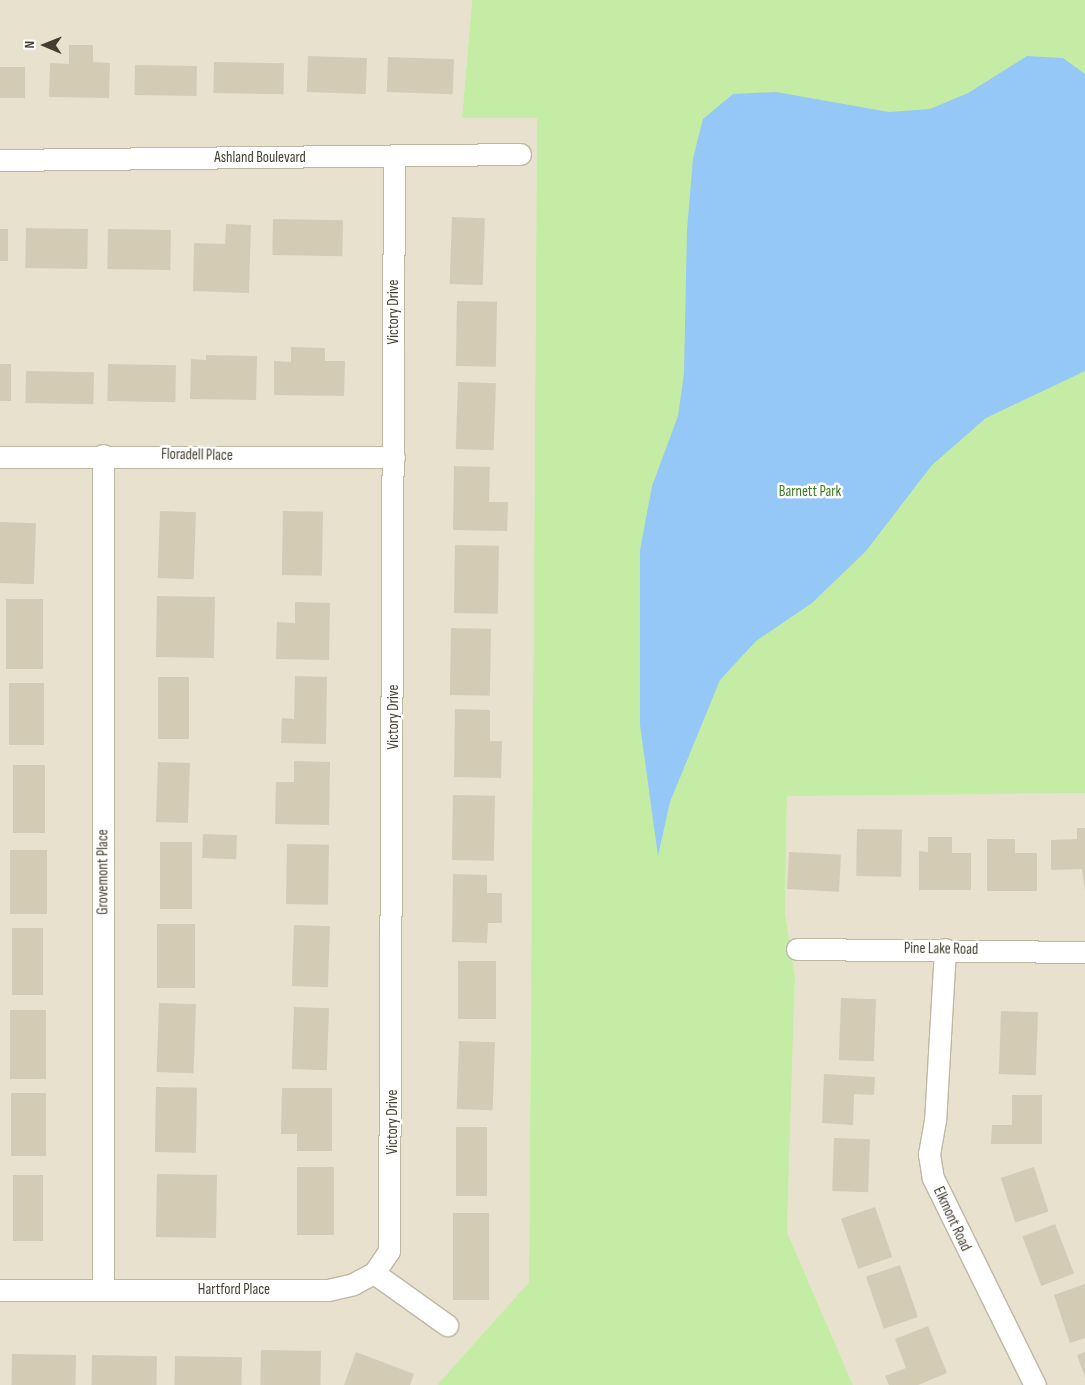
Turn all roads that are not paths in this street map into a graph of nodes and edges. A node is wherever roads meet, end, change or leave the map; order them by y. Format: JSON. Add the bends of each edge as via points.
{"nodes":[{"id":1,"x":520,"y":154,"type":"dead end"},
{"id":2,"x":394,"y":158,"type":"junction"},
{"id":3,"x":0,"y":160,"type":"edge"},
{"id":4,"x":102,"y":454,"type":"junction"},
{"id":5,"x":0,"y":457,"type":"edge"},
{"id":6,"x":394,"y":457,"type":"junction"},
{"id":7,"x":797,"y":949,"type":"dead end"},
{"id":8,"x":945,"y":949,"type":"junction"},
{"id":9,"x":1085,"y":952,"type":"edge"},
{"id":10,"x":374,"y":1273,"type":"junction"},
{"id":11,"x":0,"y":1290,"type":"edge"},
{"id":12,"x":103,"y":1290,"type":"junction"},
{"id":13,"x":447,"y":1325,"type":"dead end"},
{"id":14,"x":1034,"y":1385,"type":"edge"}],
"edges":[{"from":1,"to":2,"type":"street","name":"Ashland Boulevard"},
{"from":2,"to":3,"type":"street","name":"Ashland Boulevard"},
{"from":2,"to":6,"type":"street","name":"Victory Drive"},
{"from":4,"to":5,"type":"street","name":"Floradell Place"},
{"from":4,"to":6,"type":"street","name":"Floradell Place"},
{"from":4,"to":12,"type":"street","name":"Grovemont Place"},
{"from":6,"to":10,"type":"street","name":"Victory Drive","via":[[392,1229],[389,1251]]},
{"from":7,"to":8,"type":"street","name":"Pine Lake Road"},
{"from":8,"to":9,"type":"street","name":"Pine Lake Road"},
{"from":8,"to":14,"type":"street","name":"Elkmont Road","via":[[936,1120],[928,1154],[933,1178]]},
{"from":10,"to":12,"type":"street","name":"Hartford Place","via":[[353,1284],[328,1290]]},
{"from":10,"to":13,"type":"street"},
{"from":11,"to":12,"type":"street","name":"Hartford Place"}]}
